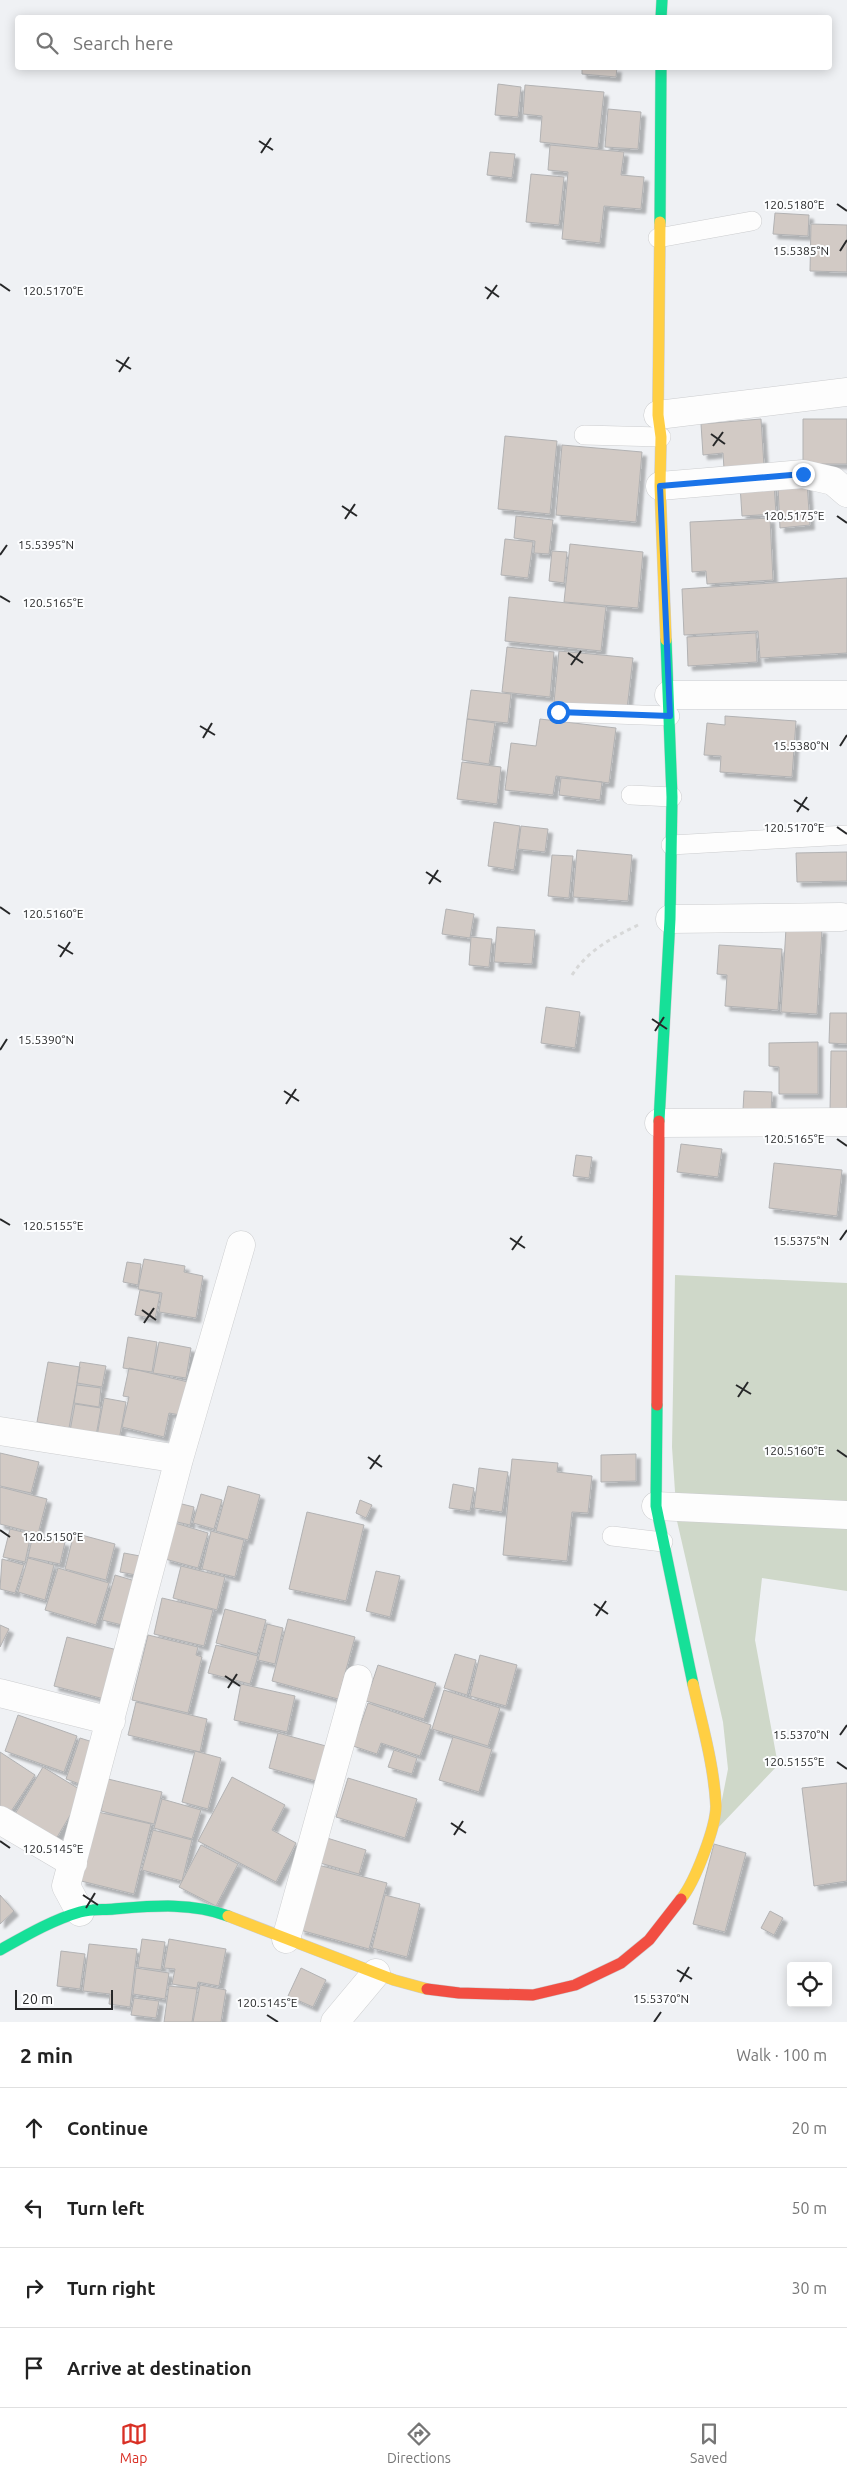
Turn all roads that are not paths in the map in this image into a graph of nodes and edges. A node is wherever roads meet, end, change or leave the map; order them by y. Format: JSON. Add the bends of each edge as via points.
{"nodes":[{"id":1,"x":662,"y":0,"type":"edge"},
{"id":2,"x":661,"y":15,"type":"edge"},
{"id":3,"x":660,"y":70,"type":"edge"},
{"id":4,"x":752,"y":221,"type":"dead end"},
{"id":5,"x":658,"y":238,"type":"junction"},
{"id":6,"x":847,"y":392,"type":"edge"},
{"id":7,"x":660,"y":426,"type":"junction"},
{"id":8,"x":584,"y":435,"type":"dead end"},
{"id":9,"x":660,"y":486,"type":"junction"},
{"id":10,"x":847,"y":493,"type":"edge"},
{"id":11,"x":847,"y":695,"type":"edge"},
{"id":12,"x":670,"y":706,"type":"junction"},
{"id":13,"x":558,"y":712,"type":"dead end"},
{"id":14,"x":631,"y":795,"type":"dead end"},
{"id":15,"x":672,"y":798,"type":"junction"},
{"id":16,"x":847,"y":835,"type":"edge"},
{"id":17,"x":671,"y":845,"type":"junction"},
{"id":18,"x":841,"y":917,"type":"dead end"},
{"id":19,"x":670,"y":918,"type":"junction"},
{"id":20,"x":847,"y":1122,"type":"edge"},
{"id":21,"x":659,"y":1123,"type":"junction"},
{"id":22,"x":241,"y":1245,"type":"dead end"},
{"id":23,"x":0,"y":1431,"type":"edge"},
{"id":24,"x":179,"y":1458,"type":"junction"},
{"id":25,"x":656,"y":1506,"type":"junction"},
{"id":26,"x":847,"y":1515,"type":"edge"},
{"id":27,"x":612,"y":1536,"type":"dead end"},
{"id":28,"x":663,"y":1542,"type":"junction"},
{"id":29,"x":358,"y":1679,"type":"dead end"},
{"id":30,"x":0,"y":1693,"type":"edge"},
{"id":31,"x":111,"y":1721,"type":"junction"},
{"id":32,"x":0,"y":1820,"type":"edge"},
{"id":33,"x":73,"y":1863,"type":"junction"},
{"id":34,"x":80,"y":1912,"type":"junction"},
{"id":35,"x":286,"y":1939,"type":"junction"},
{"id":36,"x":0,"y":1950,"type":"edge"},
{"id":37,"x":376,"y":1973,"type":"junction"},
{"id":38,"x":335,"y":2022,"type":"edge"}],
"edges":[{"from":1,"to":2,"type":"street"},
{"from":3,"to":5,"type":"street"},
{"from":4,"to":5,"type":"lane"},
{"from":5,"to":7,"type":"street"},
{"from":6,"to":7,"type":"street"},
{"from":7,"to":8,"type":"lane"},
{"from":7,"to":9,"type":"street"},
{"from":9,"to":10,"type":"street","via":[[803,474],[833,481]]},
{"from":9,"to":12,"type":"street"},
{"from":11,"to":12,"type":"street"},
{"from":12,"to":13,"type":"lane"},
{"from":12,"to":15,"type":"street"},
{"from":14,"to":15,"type":"lane"},
{"from":15,"to":17,"type":"street"},
{"from":16,"to":17,"type":"lane"},
{"from":17,"to":19,"type":"street"},
{"from":18,"to":19,"type":"street"},
{"from":19,"to":21,"type":"street"},
{"from":20,"to":21,"type":"street"},
{"from":21,"to":25,"type":"street"},
{"from":22,"to":24,"type":"street"},
{"from":23,"to":24,"type":"street"},
{"from":24,"to":31,"type":"street"},
{"from":25,"to":26,"type":"street"},
{"from":25,"to":28,"type":"street"},
{"from":27,"to":28,"type":"lane"},
{"from":28,"to":37,"type":"street","via":[[712,1769],[716,1808],[691,1887],[649,1940],[621,1963],[576,1985],[533,1995],[459,1993],[426,1989]]},
{"from":29,"to":35,"type":"street"},
{"from":30,"to":31,"type":"street"},
{"from":31,"to":33,"type":"street"},
{"from":32,"to":33,"type":"street"},
{"from":33,"to":34,"type":"street","via":[[66,1886]]},
{"from":34,"to":35,"type":"street","via":[[183,1906],[214,1911]]},
{"from":34,"to":36,"type":"street"},
{"from":35,"to":37,"type":"street"},
{"from":37,"to":38,"type":"street"}]}
